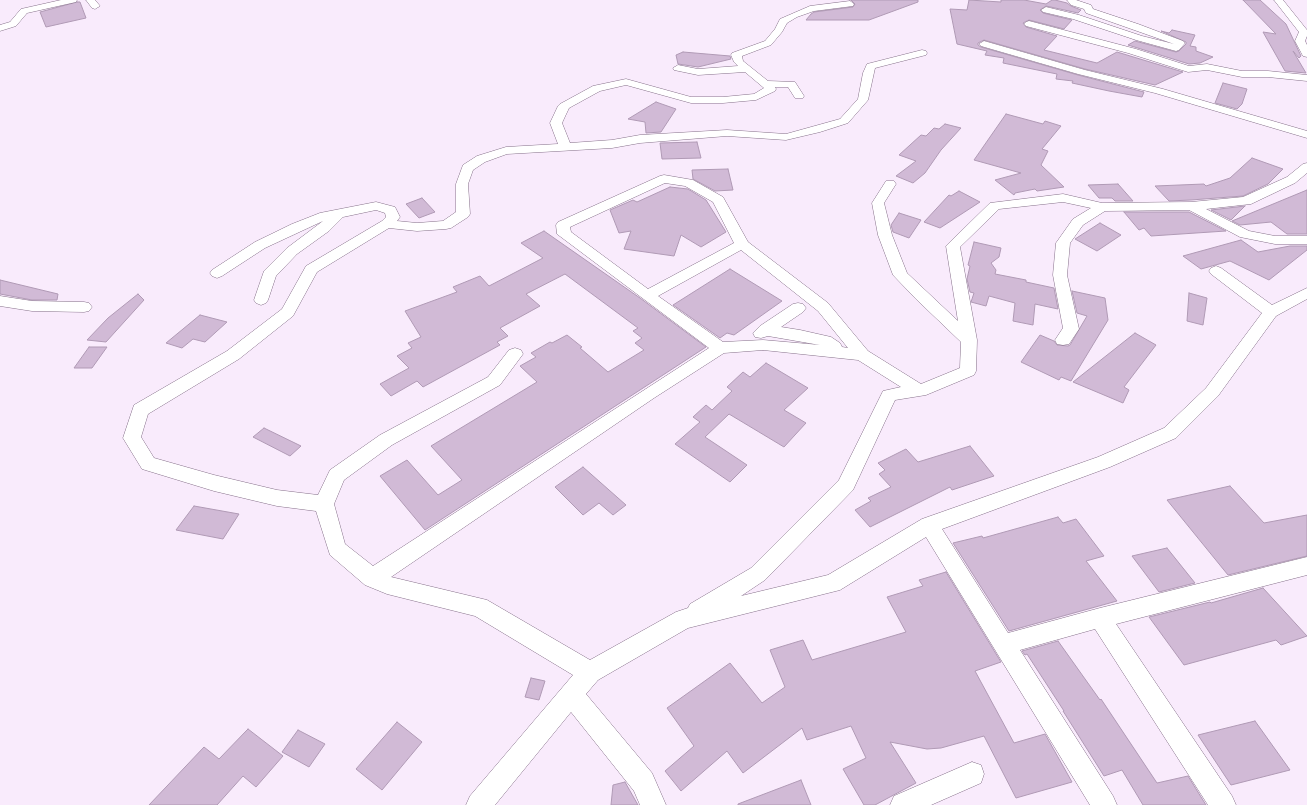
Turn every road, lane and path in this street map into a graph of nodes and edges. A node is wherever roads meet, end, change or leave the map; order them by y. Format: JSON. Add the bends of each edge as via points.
{"nodes":[{"id":1,"x":73,"y":0,"type":"edge"},
{"id":2,"x":1071,"y":0,"type":"edge"},
{"id":3,"x":1278,"y":0,"type":"edge"},
{"id":4,"x":850,"y":4,"type":"dead end"},
{"id":5,"x":1046,"y":10,"type":"dead end"},
{"id":6,"x":1029,"y":24,"type":"dead end"},
{"id":7,"x":0,"y":28,"type":"edge"},
{"id":8,"x":1139,"y":38,"type":"junction"},
{"id":9,"x":984,"y":44,"type":"dead end"},
{"id":10,"x":1132,"y":51,"type":"junction"},
{"id":11,"x":922,"y":53,"type":"dead end"},
{"id":12,"x":1307,"y":54,"type":"edge"},
{"id":13,"x":678,"y":68,"type":"dead end"},
{"id":14,"x":748,"y":69,"type":"junction"},
{"id":15,"x":1307,"y":78,"type":"edge"},
{"id":16,"x":766,"y":84,"type":"junction"},
{"id":17,"x":799,"y":96,"type":"dead end"},
{"id":18,"x":1307,"y":135,"type":"edge"},
{"id":19,"x":564,"y":146,"type":"junction"},
{"id":20,"x":1307,"y":167,"type":"edge"},
{"id":21,"x":890,"y":184,"type":"dead end"},
{"id":22,"x":1191,"y":206,"type":"junction"},
{"id":23,"x":1102,"y":207,"type":"junction"},
{"id":24,"x":338,"y":213,"type":"junction"},
{"id":25,"x":387,"y":224,"type":"junction"},
{"id":26,"x":1307,"y":240,"type":"edge"},
{"id":27,"x":742,"y":244,"type":"junction"},
{"id":28,"x":1216,"y":271,"type":"dead end"},
{"id":29,"x":217,"y":273,"type":"dead end"},
{"id":30,"x":1307,"y":293,"type":"edge"},
{"id":31,"x":648,"y":295,"type":"junction"},
{"id":32,"x":261,"y":300,"type":"dead end"},
{"id":33,"x":0,"y":301,"type":"edge"},
{"id":34,"x":84,"y":307,"type":"dead end"},
{"id":35,"x":798,"y":308,"type":"dead end"},
{"id":36,"x":1271,"y":312,"type":"junction"},
{"id":37,"x":969,"y":340,"type":"junction"},
{"id":38,"x":1063,"y":340,"type":"dead end"},
{"id":39,"x":720,"y":348,"type":"junction"},
{"id":40,"x":843,"y":353,"type":"junction"},
{"id":41,"x":515,"y":354,"type":"dead end"},
{"id":42,"x":862,"y":355,"type":"junction"},
{"id":43,"x":920,"y":391,"type":"junction"},
{"id":44,"x":324,"y":504,"type":"junction"},
{"id":45,"x":929,"y":525,"type":"junction"},
{"id":46,"x":1307,"y":566,"type":"edge"},
{"id":47,"x":372,"y":578,"type":"junction"},
{"id":48,"x":1100,"y":618,"type":"junction"},
{"id":49,"x":684,"y":619,"type":"junction"},
{"id":50,"x":1005,"y":644,"type":"junction"},
{"id":51,"x":590,"y":672,"type":"junction"},
{"id":52,"x":571,"y":694,"type":"junction"},
{"id":53,"x":972,"y":774,"type":"dead end"},
{"id":54,"x":479,"y":805,"type":"edge"},
{"id":55,"x":653,"y":805,"type":"edge"},
{"id":56,"x":902,"y":805,"type":"edge"},
{"id":57,"x":1104,"y":805,"type":"edge"},
{"id":58,"x":1223,"y":805,"type":"edge"}],
"edges":[{"from":1,"to":7,"type":"street","via":[[24,11],[13,24]]},
{"from":2,"to":8,"type":"street","via":[[1088,7],[1089,11],[1180,43],[1176,48]]},
{"from":3,"to":12,"type":"street","via":[[1304,32],[1300,41]]},
{"from":4,"to":14,"type":"street","via":[[813,8],[783,21],[768,43],[736,55],[739,62]]},
{"from":5,"to":8,"type":"street"},
{"from":6,"to":10,"type":"street"},
{"from":8,"to":10,"type":"street","via":[[1126,44],[1125,47]]},
{"from":9,"to":18,"type":"street","via":[[1159,91]]},
{"from":10,"to":15,"type":"street","via":[[1188,69],[1207,67],[1242,74]]},
{"from":11,"to":19,"type":"street","via":[[871,66],[863,100],[844,121],[816,130],[786,137],[644,132],[612,144]]},
{"from":13,"to":14,"type":"street","via":[[698,72]]},
{"from":14,"to":16,"type":"street"},
{"from":16,"to":17,"type":"street","via":[[790,84]]},
{"from":16,"to":19,"type":"street","via":[[771,89],[756,97],[723,100],[691,100],[626,82],[597,88],[564,106],[556,123]]},
{"from":19,"to":25,"type":"street","via":[[506,150],[481,159],[467,168],[462,184],[463,214],[446,225],[417,227]]},
{"from":20,"to":22,"type":"street","via":[[1291,180],[1246,201]]},
{"from":21,"to":37,"type":"street","via":[[878,203],[885,235],[900,275]]},
{"from":22,"to":23,"type":"street"},
{"from":22,"to":26,"type":"street","via":[[1244,234],[1275,240]]},
{"from":23,"to":37,"type":"street","via":[[1064,198],[995,206],[953,246]]},
{"from":23,"to":38,"type":"street","via":[[1078,222],[1063,243],[1060,275],[1071,329]]},
{"from":24,"to":25,"type":"street","via":[[376,206],[390,210],[393,217]]},
{"from":24,"to":29,"type":"street","via":[[297,227],[260,245]]},
{"from":24,"to":32,"type":"street","via":[[269,274]]},
{"from":25,"to":44,"type":"street","via":[[312,269],[288,312],[233,355],[140,410],[132,438],[148,464],[214,484],[277,498]]},
{"from":27,"to":31,"type":"street"},
{"from":27,"to":31,"type":"street","via":[[718,200],[689,183],[664,179],[563,225],[564,234]]},
{"from":27,"to":42,"type":"street","via":[[824,307]]},
{"from":28,"to":36,"type":"street"},
{"from":30,"to":36,"type":"street"},
{"from":31,"to":39,"type":"street"},
{"from":33,"to":34,"type":"street","via":[[32,306]]},
{"from":35,"to":40,"type":"street","via":[[760,334],[800,335],[825,341]]},
{"from":36,"to":45,"type":"street","via":[[1212,392],[1170,433],[1104,462]]},
{"from":37,"to":43,"type":"street","via":[[968,371]]},
{"from":39,"to":40,"type":"street","via":[[763,345]]},
{"from":39,"to":47,"type":"street"},
{"from":40,"to":42,"type":"street"},
{"from":41,"to":44,"type":"street","via":[[494,381],[386,440],[337,475]]},
{"from":42,"to":43,"type":"street"},
{"from":43,"to":49,"type":"street","via":[[889,395],[846,485],[758,574]]},
{"from":44,"to":47,"type":"street","via":[[337,550]]},
{"from":45,"to":49,"type":"street","via":[[833,583]]},
{"from":45,"to":50,"type":"street"},
{"from":46,"to":48,"type":"street"},
{"from":47,"to":51,"type":"street","via":[[387,585],[480,607]]},
{"from":48,"to":50,"type":"street"},
{"from":48,"to":58,"type":"street"},
{"from":49,"to":51,"type":"street"},
{"from":50,"to":57,"type":"street"},
{"from":51,"to":52,"type":"street"},
{"from":52,"to":54,"type":"street"},
{"from":52,"to":55,"type":"street","via":[[644,782]]},
{"from":53,"to":56,"type":"street"}]}
